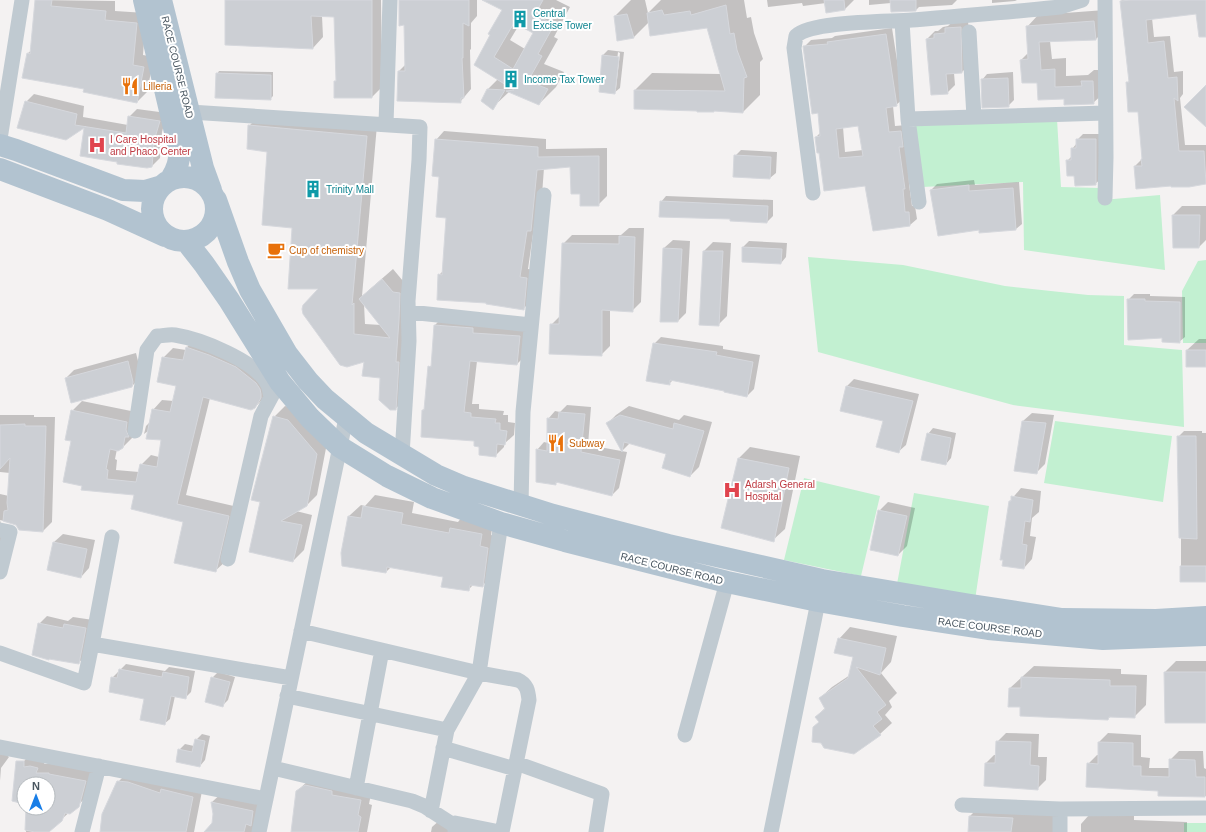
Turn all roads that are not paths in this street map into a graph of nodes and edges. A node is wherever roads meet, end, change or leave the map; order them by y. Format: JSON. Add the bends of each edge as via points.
{"nodes":[{"id":1,"x":22,"y":0,"type":"edge"},
{"id":2,"x":144,"y":0,"type":"edge"},
{"id":3,"x":161,"y":0,"type":"edge"},
{"id":4,"x":390,"y":0,"type":"edge"},
{"id":5,"x":1082,"y":0,"type":"edge"},
{"id":6,"x":1105,"y":0,"type":"edge"},
{"id":7,"x":902,"y":21,"type":"junction"},
{"id":8,"x":970,"y":32,"type":"dead end"},
{"id":9,"x":190,"y":112,"type":"junction"},
{"id":10,"x":1105,"y":113,"type":"junction"},
{"id":11,"x":974,"y":117,"type":"junction"},
{"id":12,"x":908,"y":119,"type":"junction"},
{"id":13,"x":386,"y":124,"type":"junction"},
{"id":14,"x":185,"y":133,"type":"junction"},
{"id":15,"x":0,"y":139,"type":"edge"},
{"id":16,"x":0,"y":145,"type":"edge"},
{"id":17,"x":0,"y":169,"type":"edge"},
{"id":18,"x":166,"y":182,"type":"junction"},
{"id":19,"x":813,"y":193,"type":"dead end"},
{"id":20,"x":213,"y":195,"type":"junction"},
{"id":21,"x":544,"y":195,"type":"dead end"},
{"id":22,"x":1105,"y":198,"type":"dead end"},
{"id":23,"x":919,"y":202,"type":"dead end"},
{"id":24,"x":179,"y":240,"type":"junction"},
{"id":25,"x":409,"y":312,"type":"junction"},
{"id":26,"x":531,"y":325,"type":"junction"},
{"id":27,"x":275,"y":390,"type":"junction"},
{"id":28,"x":346,"y":418,"type":"junction"},
{"id":29,"x":135,"y":431,"type":"dead end"},
{"id":30,"x":340,"y":447,"type":"junction"},
{"id":31,"x":402,"y":455,"type":"junction"},
{"id":32,"x":521,"y":505,"type":"junction"},
{"id":33,"x":501,"y":523,"type":"junction"},
{"id":34,"x":0,"y":530,"type":"edge"},
{"id":35,"x":112,"y":537,"type":"dead end"},
{"id":36,"x":228,"y":559,"type":"dead end"},
{"id":37,"x":0,"y":572,"type":"edge"},
{"id":38,"x":822,"y":580,"type":"junction"},
{"id":39,"x":727,"y":582,"type":"junction"},
{"id":40,"x":818,"y":601,"type":"junction"},
{"id":41,"x":1206,"y":617,"type":"edge"},
{"id":42,"x":301,"y":631,"type":"junction"},
{"id":43,"x":1206,"y":635,"type":"edge"},
{"id":44,"x":92,"y":644,"type":"junction"},
{"id":45,"x":382,"y":650,"type":"junction"},
{"id":46,"x":0,"y":653,"type":"edge"},
{"id":47,"x":479,"y":673,"type":"junction"},
{"id":48,"x":291,"y":678,"type":"junction"},
{"id":49,"x":287,"y":696,"type":"junction"},
{"id":50,"x":370,"y":715,"type":"junction"},
{"id":51,"x":447,"y":730,"type":"junction"},
{"id":52,"x":685,"y":735,"type":"dead end"},
{"id":53,"x":0,"y":747,"type":"edge"},
{"id":54,"x":443,"y":748,"type":"junction"},
{"id":55,"x":99,"y":766,"type":"junction"},
{"id":56,"x":515,"y":766,"type":"junction"},
{"id":57,"x":273,"y":768,"type":"junction"},
{"id":58,"x":356,"y":788,"type":"junction"},
{"id":59,"x":266,"y":799,"type":"junction"},
{"id":60,"x":962,"y":804,"type":"dead end"},
{"id":61,"x":1206,"y":808,"type":"edge"},
{"id":62,"x":1060,"y":809,"type":"junction"},
{"id":63,"x":431,"y":811,"type":"junction"},
{"id":64,"x":454,"y":828,"type":"edge"},
{"id":65,"x":82,"y":832,"type":"edge"},
{"id":66,"x":259,"y":832,"type":"edge"},
{"id":67,"x":501,"y":832,"type":"edge"},
{"id":68,"x":596,"y":832,"type":"edge"},
{"id":69,"x":771,"y":832,"type":"edge"},
{"id":70,"x":1060,"y":832,"type":"edge"}],
"edges":[{"from":1,"to":15,"type":"street"},
{"from":2,"to":14,"type":"main road","name":"RACE COURSE ROAD"},
{"from":3,"to":9,"type":"main road","name":"RACE COURSE ROAD"},
{"from":4,"to":13,"type":"street"},
{"from":5,"to":7,"type":"street","via":[[1060,7]]},
{"from":6,"to":10,"type":"street"},
{"from":7,"to":12,"type":"street"},
{"from":7,"to":19,"type":"street","via":[[837,24],[801,31],[796,36],[794,48]]},
{"from":8,"to":11,"type":"street"},
{"from":9,"to":13,"type":"street"},
{"from":9,"to":14,"type":"main road","name":"RACE COURSE ROAD"},
{"from":10,"to":11,"type":"street"},
{"from":10,"to":22,"type":"street"},
{"from":11,"to":12,"type":"street"},
{"from":12,"to":23,"type":"street"},
{"from":13,"to":25,"type":"street","via":[[420,127]]},
{"from":14,"to":18,"type":"main road","via":[[177,170]]},
{"from":14,"to":20,"type":"main road","name":"RACE COURSE ROAD"},
{"from":16,"to":18,"type":"main road","via":[[123,190],[145,191]]},
{"from":17,"to":24,"type":"main road"},
{"from":18,"to":20,"type":"main road","via":[[182,177],[193,178],[203,182]]},
{"from":18,"to":24,"type":"main road","via":[[154,199],[152,214],[155,224],[162,232]]},
{"from":20,"to":24,"type":"main road","via":[[217,210],[215,221],[209,230],[191,241]]},
{"from":20,"to":28,"type":"main road","name":"RACE COURSE ROAD","via":[[250,290],[287,354],[308,381]]},
{"from":21,"to":26,"type":"street"},
{"from":24,"to":27,"type":"main road","name":"RACE COURSE ROAD","via":[[204,264],[229,300]]},
{"from":25,"to":26,"type":"street"},
{"from":25,"to":31,"type":"street","via":[[410,341]]},
{"from":26,"to":32,"type":"street","via":[[523,412]]},
{"from":27,"to":29,"type":"street","via":[[257,371],[230,353],[190,338],[174,335],[157,336],[147,350]]},
{"from":27,"to":30,"type":"main road","name":"RACE COURSE ROAD","via":[[310,418]]},
{"from":27,"to":36,"type":"street","via":[[261,416]]},
{"from":28,"to":30,"type":"street"},
{"from":28,"to":31,"type":"main road","name":"RACE COURSE ROAD","via":[[366,434]]},
{"from":30,"to":33,"type":"main road","name":"RACE COURSE ROAD","via":[[387,476],[432,498]]},
{"from":30,"to":42,"type":"street"},
{"from":31,"to":32,"type":"main road","name":"RACE COURSE ROAD","via":[[436,475],[464,487]]},
{"from":32,"to":38,"type":"main road","name":"RACE COURSE ROAD","via":[[668,545]]},
{"from":33,"to":39,"type":"main road","name":"RACE COURSE ROAD"},
{"from":33,"to":47,"type":"street"},
{"from":34,"to":37,"type":"street","via":[[10,532]]},
{"from":35,"to":44,"type":"street"},
{"from":38,"to":40,"type":"street"},
{"from":38,"to":41,"type":"main road","name":"RACE COURSE ROAD","via":[[1062,619],[1156,620]]},
{"from":39,"to":40,"type":"main road","name":"RACE COURSE ROAD"},
{"from":39,"to":52,"type":"street"},
{"from":40,"to":43,"type":"main road","name":"RACE COURSE ROAD","via":[[988,629],[1103,639]]},
{"from":40,"to":69,"type":"street"},
{"from":42,"to":45,"type":"street"},
{"from":42,"to":48,"type":"street"},
{"from":44,"to":46,"type":"street","via":[[84,683]]},
{"from":44,"to":48,"type":"street"},
{"from":45,"to":47,"type":"street"},
{"from":45,"to":50,"type":"street"},
{"from":47,"to":51,"type":"street"},
{"from":47,"to":56,"type":"street","via":[[518,680],[523,682],[528,691],[529,700]]},
{"from":48,"to":49,"type":"street"},
{"from":49,"to":50,"type":"street"},
{"from":49,"to":57,"type":"street"},
{"from":50,"to":51,"type":"street"},
{"from":50,"to":58,"type":"street"},
{"from":51,"to":54,"type":"street"},
{"from":53,"to":55,"type":"street"},
{"from":54,"to":56,"type":"street"},
{"from":54,"to":63,"type":"street"},
{"from":55,"to":59,"type":"street"},
{"from":55,"to":65,"type":"street"},
{"from":56,"to":67,"type":"street"},
{"from":56,"to":68,"type":"street","via":[[602,794]]},
{"from":57,"to":58,"type":"street"},
{"from":57,"to":59,"type":"street"},
{"from":58,"to":63,"type":"street","via":[[412,802]]},
{"from":59,"to":66,"type":"street"},
{"from":60,"to":62,"type":"street"},
{"from":61,"to":62,"type":"street"},
{"from":62,"to":70,"type":"street"},
{"from":63,"to":64,"type":"street"},
{"from":64,"to":67,"type":"street","via":[[455,823]]}]}
